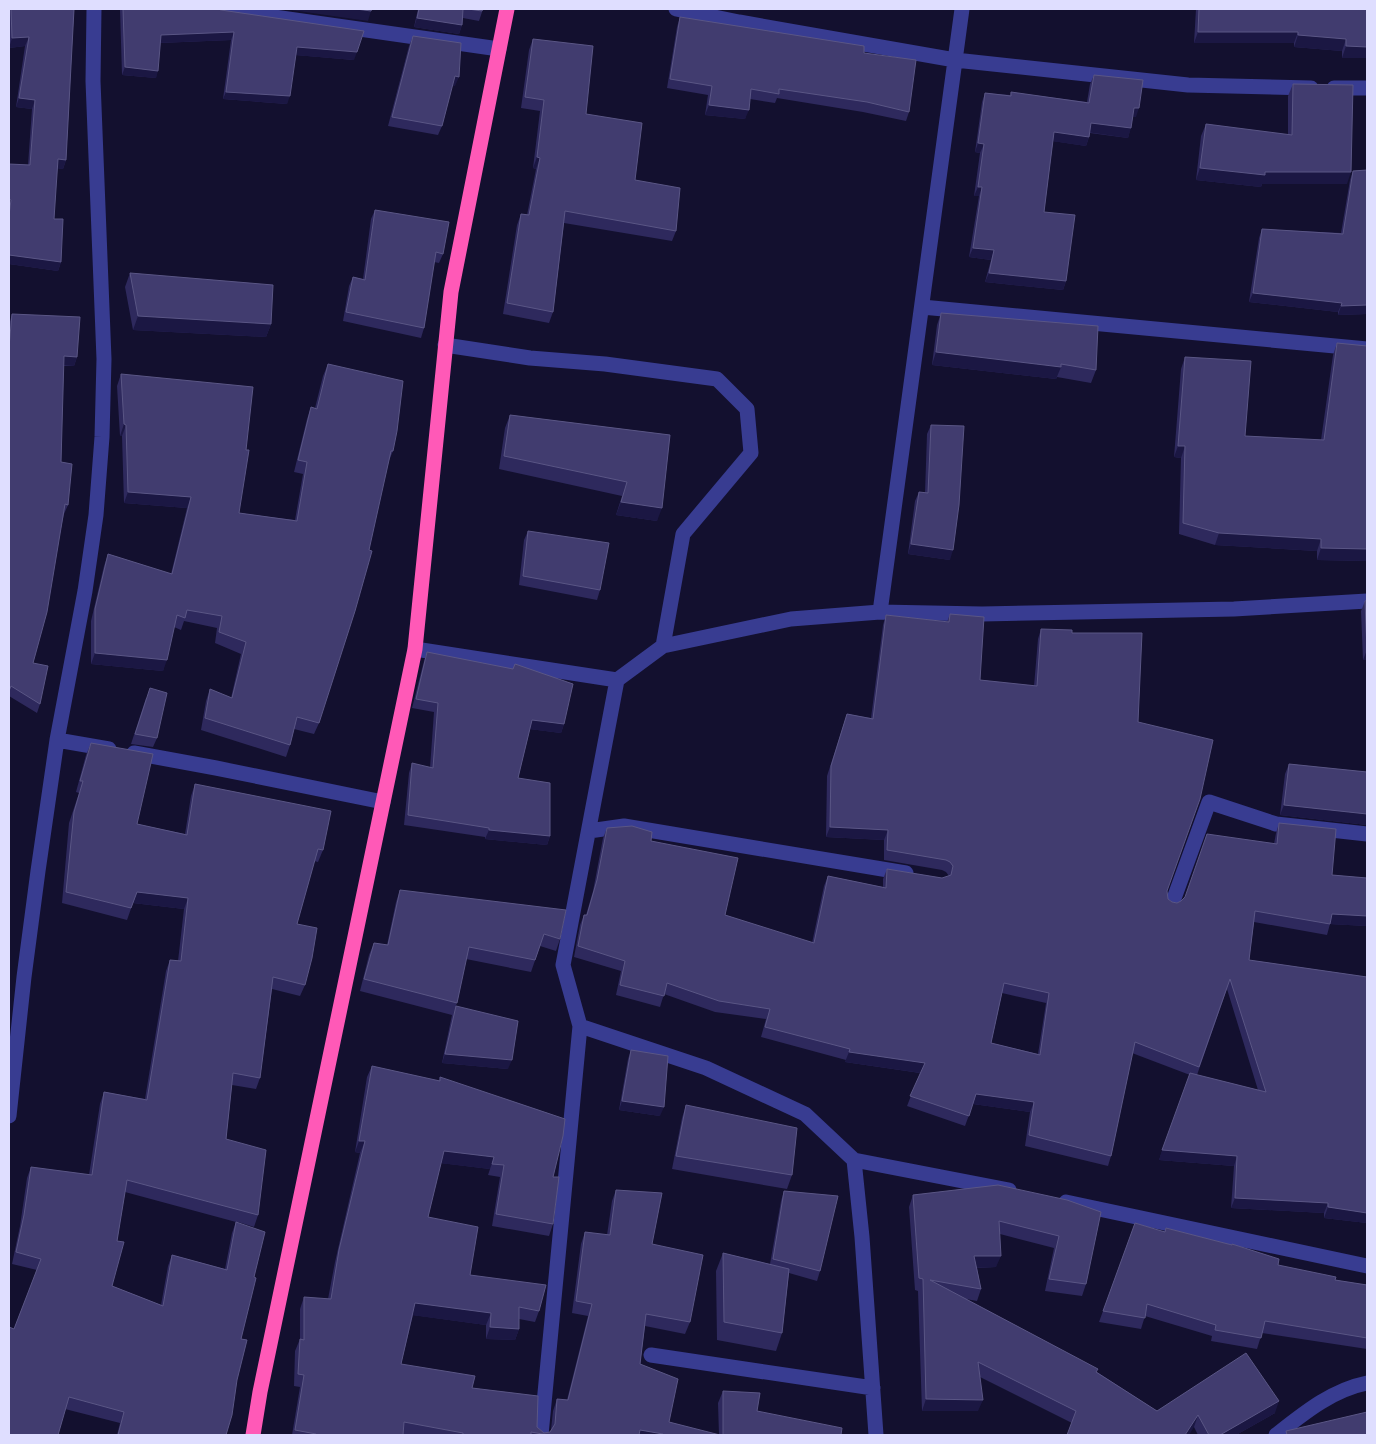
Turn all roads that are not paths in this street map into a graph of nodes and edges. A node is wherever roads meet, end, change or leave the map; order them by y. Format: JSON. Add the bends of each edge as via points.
{"nodes":[{"id":1,"x":94,"y":9,"type":"edge"},
{"id":2,"x":219,"y":9,"type":"edge"},
{"id":3,"x":507,"y":9,"type":"edge"},
{"id":4,"x":676,"y":9,"type":"edge"},
{"id":5,"x":962,"y":9,"type":"edge"},
{"id":6,"x":499,"y":49,"type":"junction"},
{"id":7,"x":955,"y":60,"type":"junction"},
{"id":8,"x":1367,"y":88,"type":"edge"},
{"id":9,"x":922,"y":307,"type":"junction"},
{"id":10,"x":445,"y":344,"type":"junction"},
{"id":11,"x":1367,"y":349,"type":"edge"},
{"id":12,"x":1367,"y":601,"type":"edge"},
{"id":13,"x":880,"y":612,"type":"junction"},
{"id":14,"x":664,"y":646,"type":"junction"},
{"id":15,"x":415,"y":648,"type":"junction"},
{"id":16,"x":617,"y":680,"type":"junction"},
{"id":17,"x":57,"y":740,"type":"junction"},
{"id":18,"x":383,"y":802,"type":"junction"},
{"id":19,"x":589,"y":831,"type":"junction"},
{"id":20,"x":1367,"y":834,"type":"edge"},
{"id":21,"x":920,"y":876,"type":"edge"},
{"id":22,"x":1172,"y":904,"type":"edge"},
{"id":23,"x":580,"y":1026,"type":"junction"},
{"id":24,"x":9,"y":1116,"type":"edge"},
{"id":25,"x":854,"y":1160,"type":"junction"},
{"id":26,"x":1021,"y":1193,"type":"edge"},
{"id":27,"x":1050,"y":1199,"type":"edge"},
{"id":28,"x":1367,"y":1266,"type":"edge"},
{"id":29,"x":651,"y":1355,"type":"dead end"},
{"id":30,"x":1367,"y":1384,"type":"edge"},
{"id":31,"x":873,"y":1388,"type":"junction"},
{"id":32,"x":253,"y":1435,"type":"edge"},
{"id":33,"x":542,"y":1435,"type":"edge"},
{"id":34,"x":876,"y":1435,"type":"edge"},
{"id":35,"x":1276,"y":1435,"type":"edge"}],
"edges":[{"from":1,"to":17,"type":"street","via":[[93,81],[104,359],[102,437],[85,591]]},
{"from":2,"to":6,"type":"street"},
{"from":3,"to":6,"type":"highway"},
{"from":4,"to":7,"type":"street"},
{"from":5,"to":7,"type":"street"},
{"from":6,"to":10,"type":"highway","via":[[451,292]]},
{"from":7,"to":8,"type":"street","via":[[1188,85]]},
{"from":7,"to":9,"type":"street"},
{"from":9,"to":11,"type":"street"},
{"from":9,"to":13,"type":"street"},
{"from":10,"to":14,"type":"street","via":[[530,358],[717,379],[747,408],[751,453],[683,534]]},
{"from":10,"to":15,"type":"highway"},
{"from":12,"to":13,"type":"street","via":[[1224,609],[982,614]]},
{"from":13,"to":14,"type":"street","via":[[791,619]]},
{"from":14,"to":16,"type":"street"},
{"from":15,"to":16,"type":"street"},
{"from":15,"to":18,"type":"highway"},
{"from":16,"to":19,"type":"street"},
{"from":17,"to":18,"type":"street"},
{"from":17,"to":24,"type":"street","via":[[24,977]]},
{"from":18,"to":32,"type":"highway"},
{"from":19,"to":21,"type":"street","via":[[624,826]]},
{"from":19,"to":23,"type":"street","via":[[563,966]]},
{"from":20,"to":22,"type":"street","via":[[1276,824],[1209,802]]},
{"from":23,"to":25,"type":"street","via":[[706,1068],[805,1114]]},
{"from":23,"to":33,"type":"street"},
{"from":25,"to":26,"type":"street"},
{"from":25,"to":31,"type":"street"},
{"from":27,"to":28,"type":"street"},
{"from":29,"to":31,"type":"street"},
{"from":30,"to":35,"type":"street","via":[[1357,1385],[1311,1407]]},
{"from":31,"to":34,"type":"street"}]}
